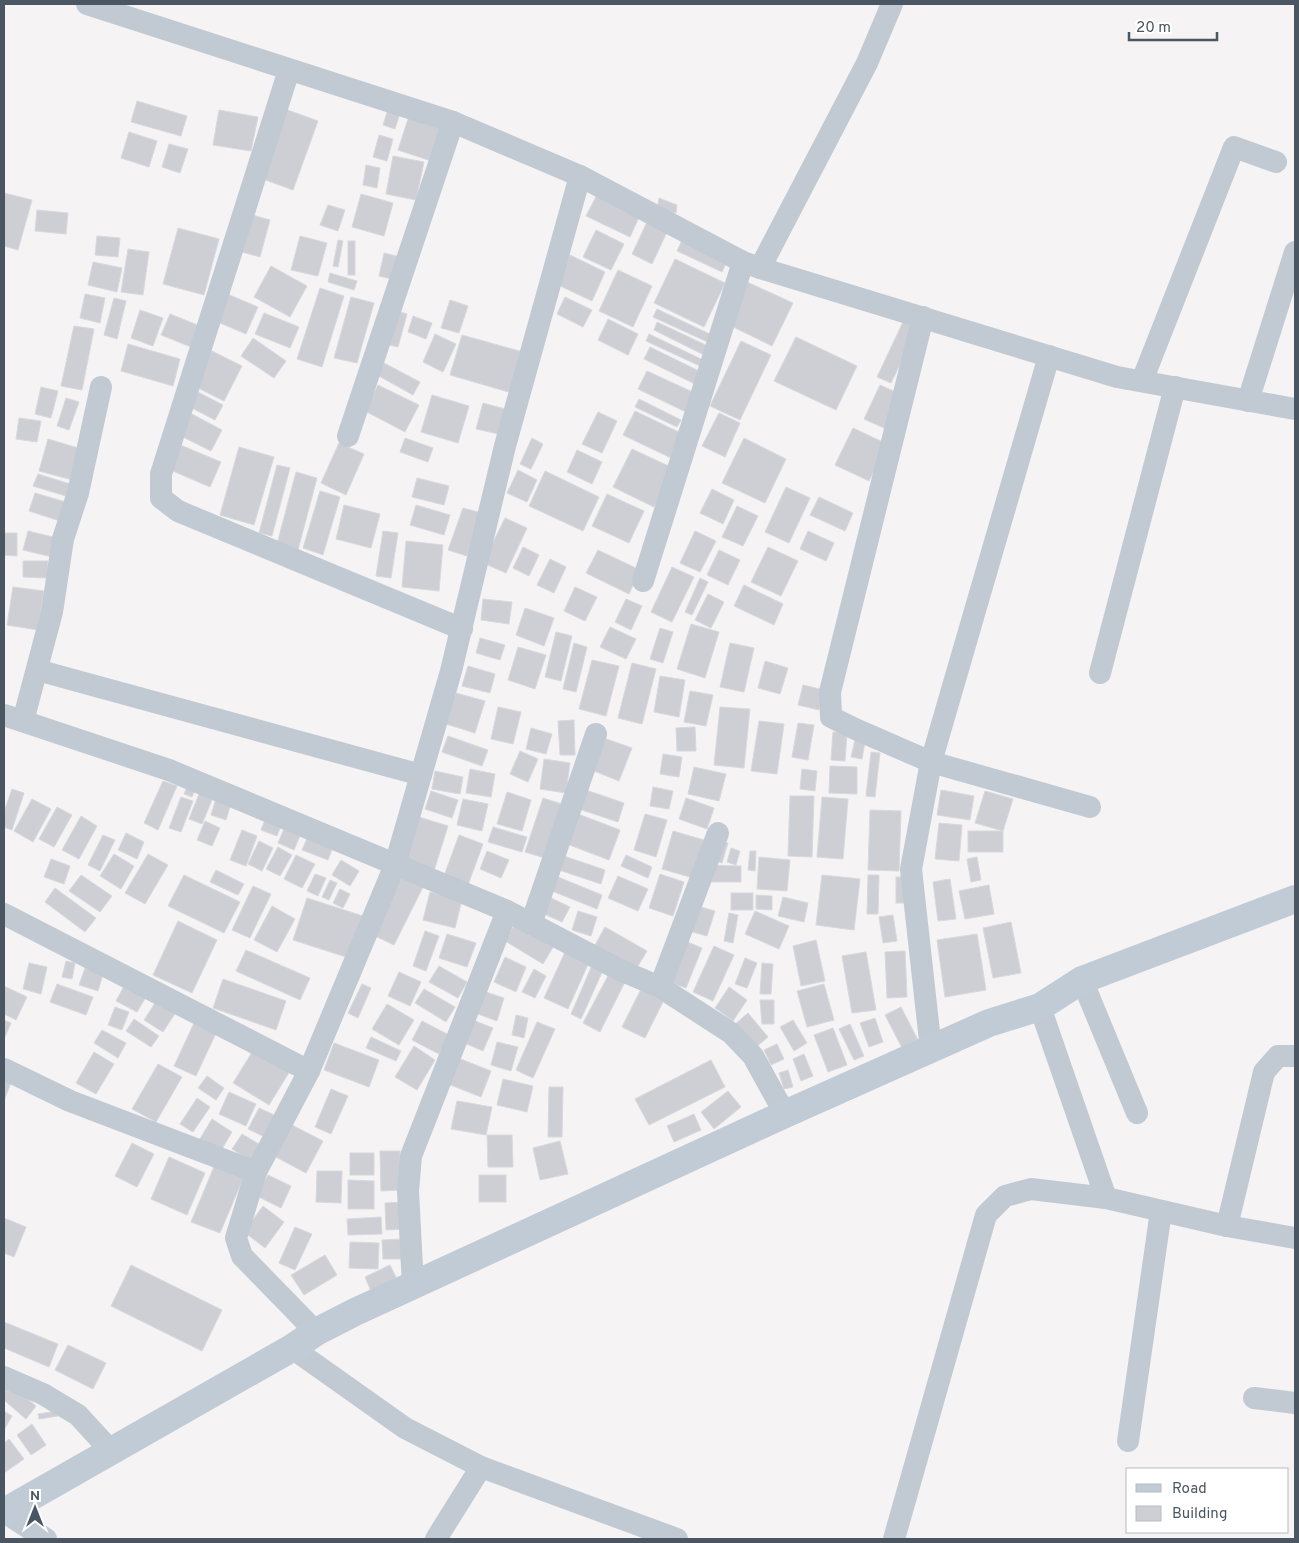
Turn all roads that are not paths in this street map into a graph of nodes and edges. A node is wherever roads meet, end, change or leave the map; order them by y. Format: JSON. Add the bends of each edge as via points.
{"nodes":[{"id":1,"x":87,"y":4,"type":"edge"},
{"id":2,"x":892,"y":4,"type":"edge"},
{"id":3,"x":289,"y":70,"type":"junction"},
{"id":4,"x":453,"y":122,"type":"junction"},
{"id":5,"x":1276,"y":162,"type":"dead end"},
{"id":6,"x":580,"y":176,"type":"junction"},
{"id":7,"x":1295,"y":252,"type":"edge"},
{"id":8,"x":751,"y":265,"type":"junction"},
{"id":9,"x":923,"y":317,"type":"junction"},
{"id":10,"x":1049,"y":356,"type":"junction"},
{"id":11,"x":1142,"y":381,"type":"junction"},
{"id":12,"x":101,"y":387,"type":"dead end"},
{"id":13,"x":1175,"y":387,"type":"junction"},
{"id":14,"x":1248,"y":401,"type":"junction"},
{"id":15,"x":1295,"y":409,"type":"edge"},
{"id":16,"x":348,"y":436,"type":"dead end"},
{"id":17,"x":643,"y":581,"type":"dead end"},
{"id":18,"x":462,"y":629,"type":"junction"},
{"id":19,"x":37,"y":670,"type":"junction"},
{"id":20,"x":1100,"y":673,"type":"dead end"},
{"id":21,"x":13,"y":718,"type":"edge"},
{"id":22,"x":596,"y":734,"type":"dead end"},
{"id":23,"x":931,"y":762,"type":"junction"},
{"id":24,"x":421,"y":775,"type":"junction"},
{"id":25,"x":1090,"y":807,"type":"dead end"},
{"id":26,"x":718,"y":833,"type":"dead end"},
{"id":27,"x":395,"y":865,"type":"junction"},
{"id":28,"x":1295,"y":899,"type":"edge"},
{"id":29,"x":507,"y":911,"type":"junction"},
{"id":30,"x":4,"y":914,"type":"edge"},
{"id":31,"x":531,"y":924,"type":"junction"},
{"id":32,"x":1082,"y":980,"type":"junction"},
{"id":33,"x":660,"y":987,"type":"junction"},
{"id":34,"x":1040,"y":1007,"type":"junction"},
{"id":35,"x":931,"y":1050,"type":"junction"},
{"id":36,"x":1295,"y":1056,"type":"edge"},
{"id":37,"x":4,"y":1069,"type":"edge"},
{"id":38,"x":309,"y":1071,"type":"junction"},
{"id":39,"x":1137,"y":1113,"type":"dead end"},
{"id":40,"x":785,"y":1114,"type":"junction"},
{"id":41,"x":256,"y":1172,"type":"junction"},
{"id":42,"x":1106,"y":1198,"type":"junction"},
{"id":43,"x":1161,"y":1211,"type":"junction"},
{"id":44,"x":1227,"y":1226,"type":"junction"},
{"id":45,"x":1295,"y":1238,"type":"edge"},
{"id":46,"x":413,"y":1286,"type":"junction"},
{"id":47,"x":316,"y":1332,"type":"junction"},
{"id":48,"x":292,"y":1348,"type":"junction"},
{"id":49,"x":4,"y":1376,"type":"edge"},
{"id":50,"x":1254,"y":1398,"type":"dead end"},
{"id":51,"x":1295,"y":1403,"type":"edge"},
{"id":52,"x":1128,"y":1441,"type":"dead end"},
{"id":53,"x":111,"y":1451,"type":"junction"},
{"id":54,"x":481,"y":1467,"type":"junction"},
{"id":55,"x":4,"y":1512,"type":"edge"},
{"id":56,"x":46,"y":1539,"type":"edge"},
{"id":57,"x":436,"y":1539,"type":"edge"},
{"id":58,"x":677,"y":1539,"type":"edge"},
{"id":59,"x":894,"y":1539,"type":"edge"}],
"edges":[{"from":1,"to":3,"type":"street"},
{"from":2,"to":8,"type":"street","via":[[867,63]]},
{"from":3,"to":4,"type":"street"},
{"from":3,"to":18,"type":"street","via":[[162,474],[162,498],[178,511]]},
{"from":4,"to":6,"type":"street"},
{"from":4,"to":16,"type":"street"},
{"from":5,"to":11,"type":"street","via":[[1234,147]]},
{"from":6,"to":8,"type":"street"},
{"from":6,"to":18,"type":"street","via":[[505,446]]},
{"from":7,"to":14,"type":"street"},
{"from":8,"to":9,"type":"street"},
{"from":8,"to":17,"type":"street"},
{"from":9,"to":10,"type":"street"},
{"from":9,"to":23,"type":"street","via":[[830,692],[831,717]]},
{"from":10,"to":11,"type":"street","via":[[1117,377]]},
{"from":10,"to":23,"type":"street"},
{"from":11,"to":13,"type":"street"},
{"from":12,"to":19,"type":"street","via":[[78,493],[63,539],[52,612]]},
{"from":13,"to":14,"type":"street"},
{"from":13,"to":20,"type":"street"},
{"from":14,"to":15,"type":"street"},
{"from":18,"to":24,"type":"street"},
{"from":19,"to":21,"type":"street"},
{"from":19,"to":24,"type":"street"},
{"from":21,"to":27,"type":"street","via":[[169,770]]},
{"from":22,"to":31,"type":"street"},
{"from":23,"to":25,"type":"street"},
{"from":23,"to":35,"type":"street","via":[[911,869]]},
{"from":24,"to":27,"type":"street"},
{"from":26,"to":33,"type":"street"},
{"from":27,"to":29,"type":"street"},
{"from":27,"to":38,"type":"street"},
{"from":28,"to":32,"type":"street"},
{"from":29,"to":31,"type":"street"},
{"from":29,"to":46,"type":"street","via":[[411,1156],[408,1191]]},
{"from":30,"to":38,"type":"street"},
{"from":31,"to":33,"type":"street"},
{"from":32,"to":34,"type":"street"},
{"from":32,"to":39,"type":"street"},
{"from":33,"to":40,"type":"street","via":[[731,1033],[753,1056]]},
{"from":34,"to":35,"type":"street","via":[[989,1023]]},
{"from":34,"to":42,"type":"street"},
{"from":35,"to":40,"type":"street"},
{"from":36,"to":44,"type":"street","via":[[1278,1056],[1264,1072]]},
{"from":37,"to":41,"type":"street","via":[[70,1101]]},
{"from":38,"to":41,"type":"street"},
{"from":40,"to":46,"type":"street"},
{"from":41,"to":47,"type":"street","via":[[236,1238],[242,1256]]},
{"from":42,"to":43,"type":"street"},
{"from":42,"to":59,"type":"street","via":[[1031,1189],[1005,1196],[986,1215]]},
{"from":43,"to":44,"type":"street"},
{"from":43,"to":52,"type":"street"},
{"from":44,"to":45,"type":"street"},
{"from":46,"to":47,"type":"street"},
{"from":47,"to":48,"type":"street"},
{"from":48,"to":53,"type":"street"},
{"from":48,"to":54,"type":"street","via":[[405,1428]]},
{"from":49,"to":53,"type":"street","via":[[78,1415]]},
{"from":50,"to":51,"type":"street"},
{"from":53,"to":55,"type":"street"},
{"from":54,"to":57,"type":"street"},
{"from":54,"to":58,"type":"street"},
{"from":55,"to":56,"type":"street"}]}
